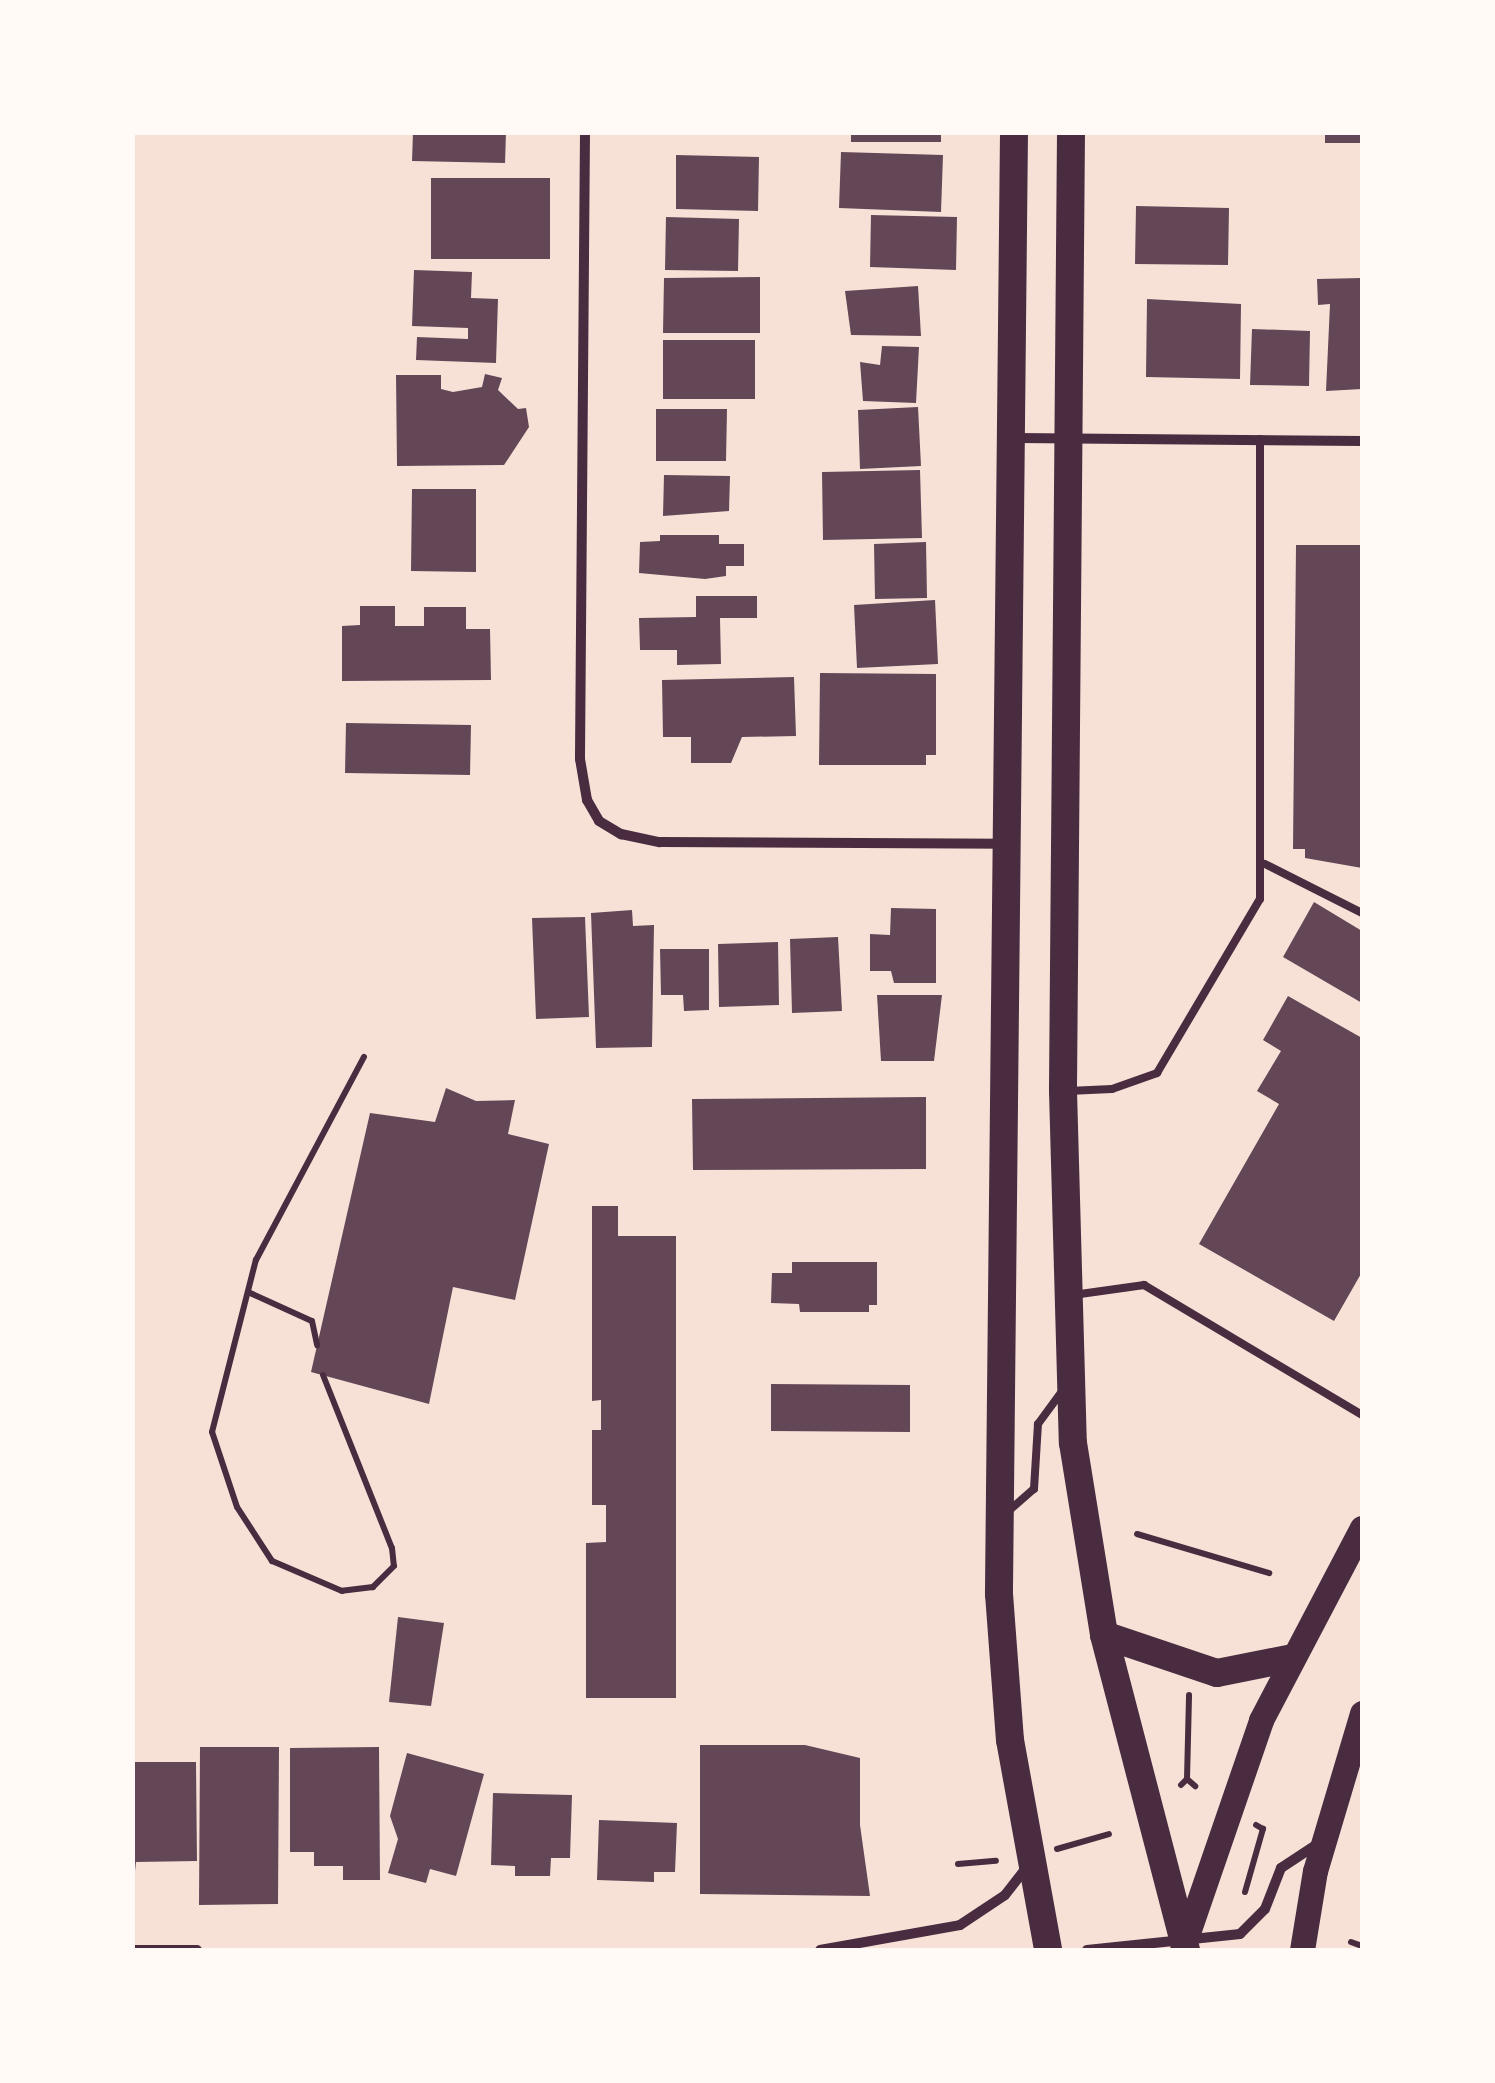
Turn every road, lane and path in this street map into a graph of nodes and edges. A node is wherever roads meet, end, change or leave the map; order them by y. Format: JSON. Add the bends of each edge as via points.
{"nodes":[{"id":1,"x":585,"y":132,"type":"edge"},
{"id":2,"x":1014,"y":132,"type":"edge"},
{"id":3,"x":1070,"y":132,"type":"edge"},
{"id":4,"x":1012,"y":438,"type":"junction"},
{"id":5,"x":1068,"y":439,"type":"junction"},
{"id":6,"x":1260,"y":439,"type":"junction"},
{"id":7,"x":1362,"y":440,"type":"edge"},
{"id":8,"x":1008,"y":844,"type":"junction"},
{"id":9,"x":1266,"y":864,"type":"junction"},
{"id":10,"x":1362,"y":913,"type":"edge"},
{"id":11,"x":364,"y":1056,"type":"dead end"},
{"id":12,"x":1063,"y":1092,"type":"junction"},
{"id":13,"x":248,"y":1292,"type":"junction"},
{"id":14,"x":1068,"y":1295,"type":"junction"},
{"id":15,"x":317,"y":1345,"type":"dead end"},
{"id":16,"x":323,"y":1375,"type":"dead end"},
{"id":17,"x":1071,"y":1378,"type":"junction"},
{"id":18,"x":1362,"y":1415,"type":"edge"},
{"id":19,"x":998,"y":1519,"type":"junction"},
{"id":20,"x":1362,"y":1528,"type":"edge"},
{"id":21,"x":1136,"y":1534,"type":"dead end"},
{"id":22,"x":1269,"y":1573,"type":"dead end"},
{"id":23,"x":1104,"y":1636,"type":"junction"},
{"id":24,"x":1292,"y":1658,"type":"junction"},
{"id":25,"x":1189,"y":1694,"type":"dead end"},
{"id":26,"x":1362,"y":1713,"type":"edge"},
{"id":27,"x":1195,"y":1786,"type":"dead end"},
{"id":28,"x":1256,"y":1825,"type":"dead end"},
{"id":29,"x":1109,"y":1834,"type":"dead end"},
{"id":30,"x":1324,"y":1840,"type":"junction"},
{"id":31,"x":1054,"y":1850,"type":"dead end"},
{"id":32,"x":996,"y":1861,"type":"dead end"},
{"id":33,"x":958,"y":1864,"type":"dead end"},
{"id":34,"x":1029,"y":1865,"type":"junction"},
{"id":35,"x":1255,"y":1905,"type":"dead end"},
{"id":36,"x":1351,"y":1942,"type":"dead end"},
{"id":37,"x":1362,"y":1943,"type":"edge"},
{"id":38,"x":1184,"y":1948,"type":"edge"},
{"id":39,"x":132,"y":1950,"type":"edge"},
{"id":40,"x":197,"y":1950,"type":"edge"},
{"id":41,"x":820,"y":1950,"type":"edge"},
{"id":42,"x":1048,"y":1950,"type":"edge"},
{"id":43,"x":1087,"y":1950,"type":"edge"},
{"id":44,"x":1302,"y":1950,"type":"edge"}],
"edges":[{"from":1,"to":8,"type":"street","via":[[580,759],[587,800],[600,821],[621,834],[660,842]]},
{"from":2,"to":4,"type":"highway"},
{"from":3,"to":5,"type":"highway"},
{"from":4,"to":5,"type":"street"},
{"from":4,"to":8,"type":"highway"},
{"from":5,"to":6,"type":"street"},
{"from":5,"to":12,"type":"highway"},
{"from":6,"to":7,"type":"street"},
{"from":6,"to":9,"type":"lane"},
{"from":8,"to":19,"type":"highway"},
{"from":9,"to":10,"type":"lane"},
{"from":9,"to":12,"type":"lane","via":[[1260,899],[1157,1073],[1112,1089]]},
{"from":11,"to":13,"type":"path","via":[[256,1260]]},
{"from":12,"to":14,"type":"highway"},
{"from":13,"to":15,"type":"path","via":[[312,1321]]},
{"from":13,"to":16,"type":"path","via":[[212,1432],[237,1507],[272,1561],[289,1571],[342,1590],[373,1587],[390,1577],[392,1548]]},
{"from":14,"to":17,"type":"highway"},
{"from":14,"to":18,"type":"lane","via":[[1144,1285]]},
{"from":17,"to":19,"type":"lane","via":[[1038,1424],[1034,1489]]},
{"from":17,"to":23,"type":"highway","via":[[1072,1443]]},
{"from":19,"to":34,"type":"highway","via":[[1003,1660]]},
{"from":20,"to":24,"type":"main road"},
{"from":21,"to":22,"type":"path"},
{"from":23,"to":24,"type":"highway","via":[[1217,1673]]},
{"from":23,"to":38,"type":"highway"},
{"from":24,"to":38,"type":"main road","via":[[1226,1806]]},
{"from":25,"to":27,"type":"path","via":[[1184,1782]]},
{"from":26,"to":30,"type":"main road"},
{"from":28,"to":35,"type":"path","via":[[1263,1829],[1242,1900]]},
{"from":29,"to":31,"type":"path"},
{"from":30,"to":38,"type":"street","via":[[1280,1868],[1255,1923]]},
{"from":30,"to":44,"type":"main road"},
{"from":32,"to":33,"type":"path"},
{"from":34,"to":41,"type":"street","via":[[1005,1896],[960,1925]]},
{"from":34,"to":42,"type":"highway"},
{"from":36,"to":37,"type":"path"},
{"from":38,"to":43,"type":"street"},
{"from":39,"to":40,"type":"street"}]}
